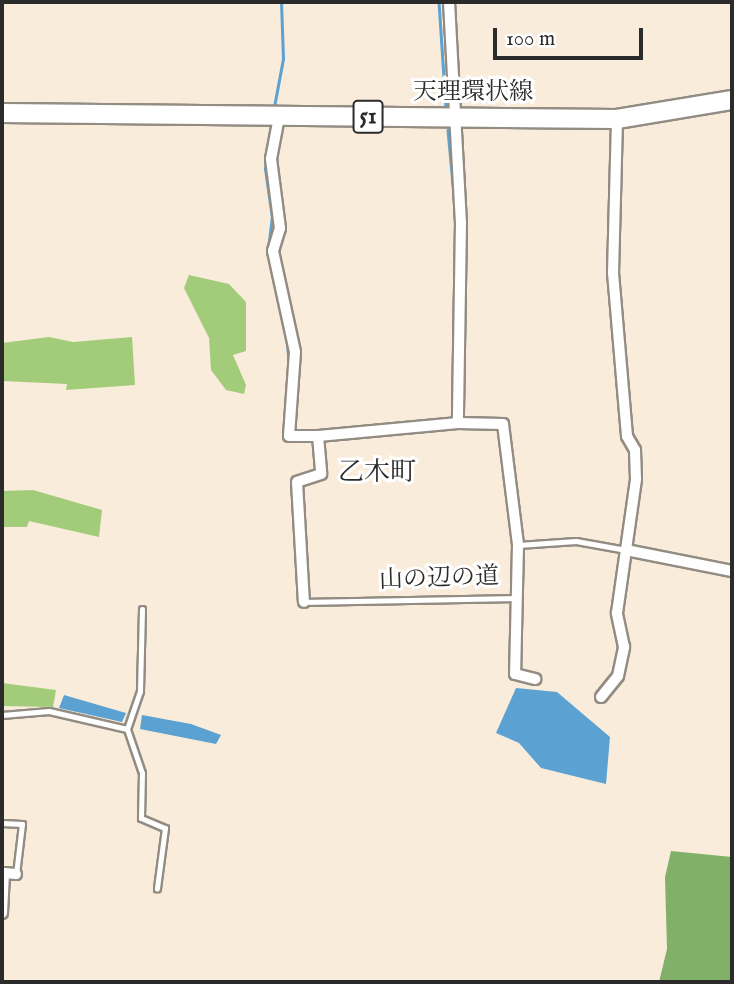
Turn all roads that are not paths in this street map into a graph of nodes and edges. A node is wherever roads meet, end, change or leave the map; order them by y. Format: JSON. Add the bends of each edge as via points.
{"nodes":[{"id":1,"x":449,"y":2,"type":"edge"},
{"id":2,"x":732,"y":100,"type":"edge"},
{"id":3,"x":2,"y":113,"type":"edge"},
{"id":4,"x":279,"y":117,"type":"junction"},
{"id":5,"x":455,"y":118,"type":"junction"},
{"id":6,"x":617,"y":119,"type":"junction"},
{"id":7,"x":458,"y":423,"type":"junction"},
{"id":8,"x":318,"y":436,"type":"junction"},
{"id":9,"x":518,"y":545,"type":"junction"},
{"id":10,"x":626,"y":550,"type":"junction"},
{"id":11,"x":732,"y":571,"type":"edge"},
{"id":12,"x":516,"y":597,"type":"junction"},
{"id":13,"x":304,"y":602,"type":"joint"},
{"id":14,"x":142,"y":609,"type":"dead end"},
{"id":15,"x":535,"y":679,"type":"dead end"},
{"id":16,"x":601,"y":697,"type":"dead end"},
{"id":17,"x":2,"y":715,"type":"edge"},
{"id":18,"x":127,"y":729,"type":"junction"},
{"id":19,"x":2,"y":823,"type":"edge"},
{"id":20,"x":16,"y":874,"type":"joint"},
{"id":21,"x":158,"y":888,"type":"dead end"},
{"id":22,"x":2,"y":913,"type":"edge"}],
"edges":[{"from":1,"to":5,"type":"street"},
{"from":2,"to":6,"type":"main road","name":"天理環状線","number":"51"},
{"from":3,"to":4,"type":"main road","name":"天理環状線","number":"51"},
{"from":4,"to":5,"type":"main road","name":"天理環状線","number":"51"},
{"from":4,"to":8,"type":"street","via":[[271,159],[280,228],[273,251],[295,352],[289,436]]},
{"from":5,"to":6,"type":"main road","name":"天理環状線","number":"51"},
{"from":5,"to":7,"type":"street","via":[[461,222]]},
{"from":6,"to":10,"type":"street","via":[[613,273],[626,436],[635,450]]},
{"from":7,"to":8,"type":"street"},
{"from":7,"to":9,"type":"street","via":[[502,424]]},
{"from":8,"to":13,"type":"street","via":[[321,474],[297,482],[296,488]]},
{"from":9,"to":10,"type":"lane","name":"山の辺の道","via":[[576,541]]},
{"from":9,"to":12,"type":"street","name":"山の辺の道"},
{"from":10,"to":11,"type":"street","name":"山の辺の道"},
{"from":10,"to":16,"type":"street","via":[[617,613],[624,647],[618,676]]},
{"from":12,"to":13,"type":"lane","name":"山の辺の道"},
{"from":12,"to":15,"type":"street","via":[[515,674]]},
{"from":14,"to":18,"type":"lane","via":[[140,691]]},
{"from":17,"to":18,"type":"lane","via":[[48,711]]},
{"from":18,"to":21,"type":"lane","via":[[142,773],[141,818],[165,828]]},
{"from":19,"to":20,"type":"lane","via":[[22,824]]},
{"from":20,"to":22,"type":"street","via":[[4,873]]}]}
